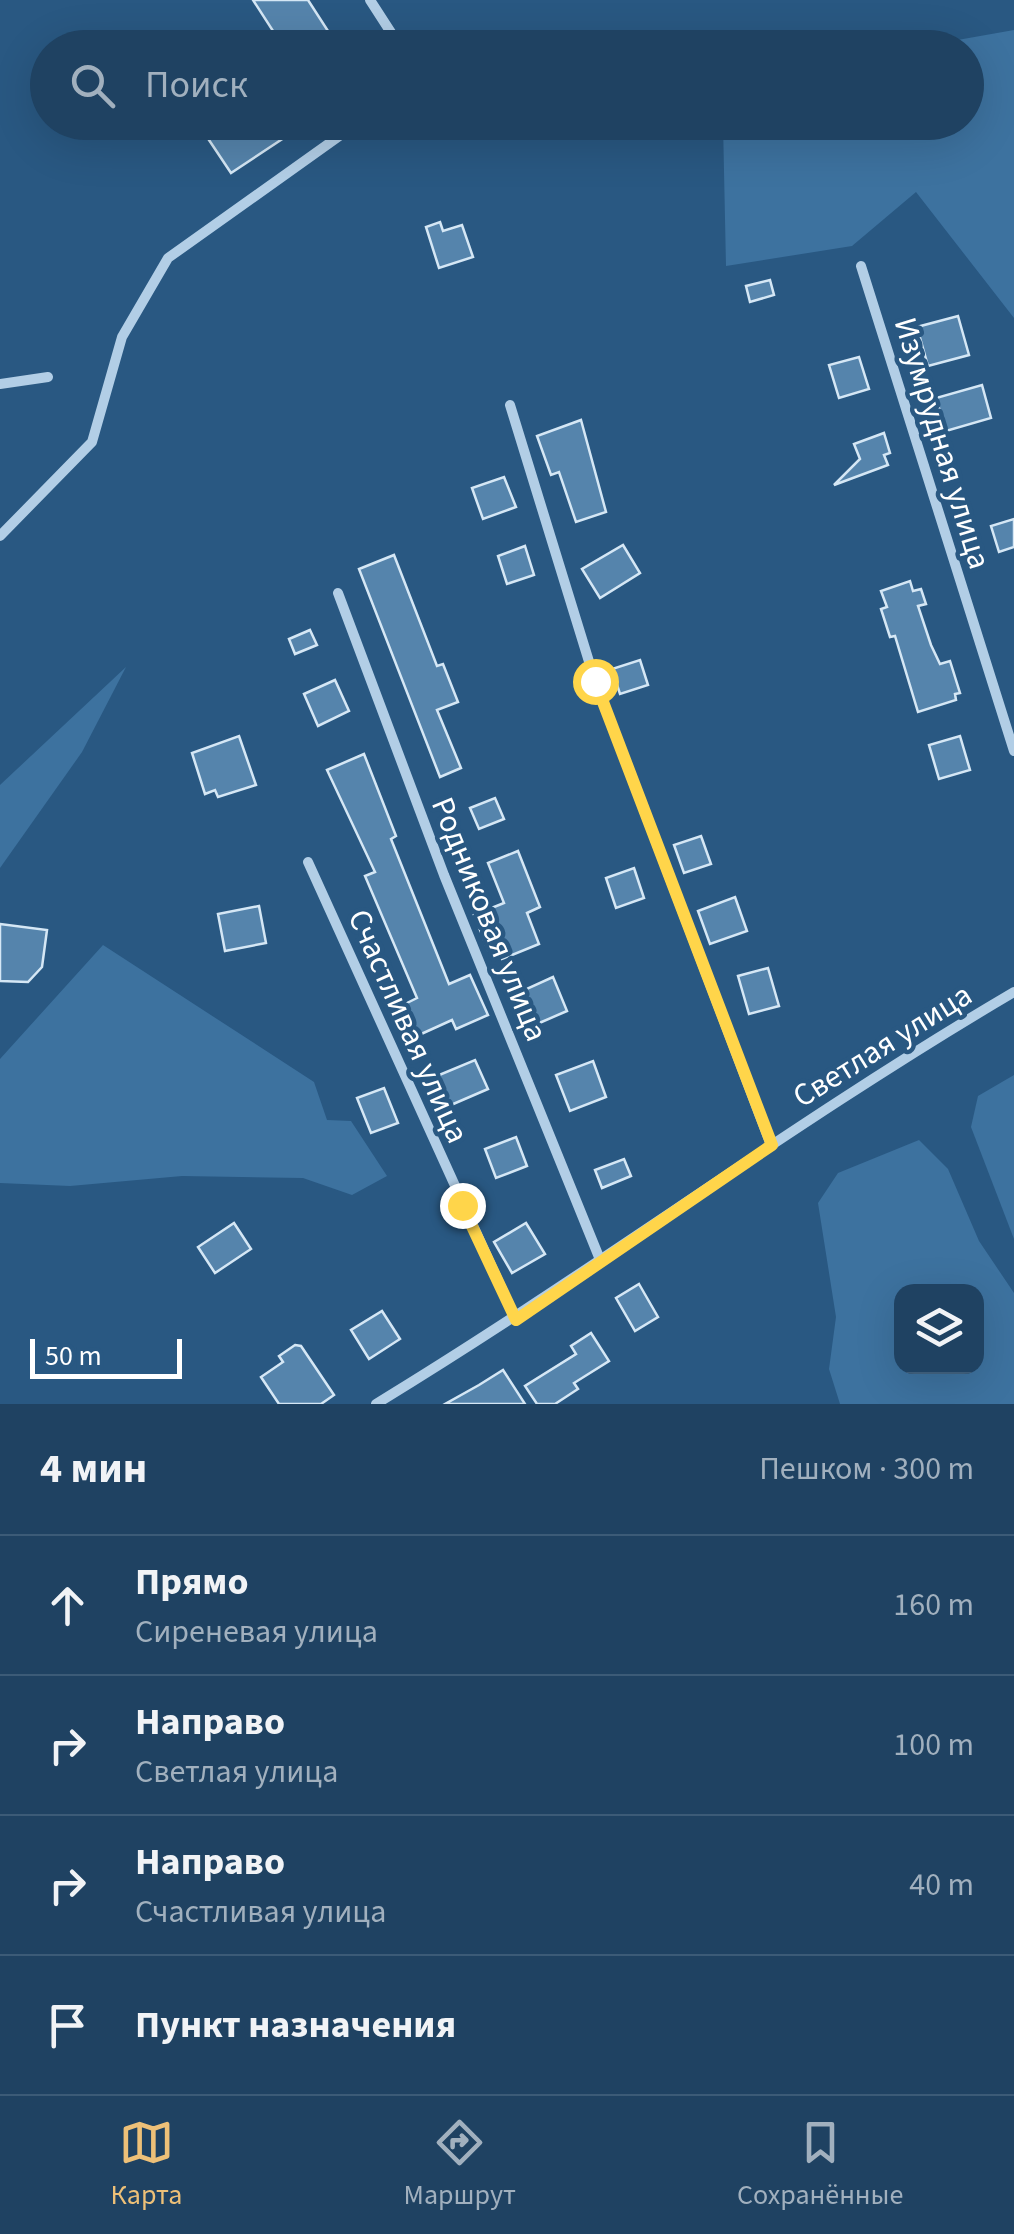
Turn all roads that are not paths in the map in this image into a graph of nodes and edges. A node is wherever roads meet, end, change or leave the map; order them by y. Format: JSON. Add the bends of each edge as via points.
{"nodes":[{"id":1,"x":370,"y":0,"type":"edge"},
{"id":2,"x":389,"y":30,"type":"edge"},
{"id":3,"x":334,"y":140,"type":"edge"},
{"id":4,"x":861,"y":266,"type":"dead end"},
{"id":5,"x":48,"y":377,"type":"dead end"},
{"id":6,"x":0,"y":384,"type":"edge"},
{"id":7,"x":510,"y":405,"type":"dead end"},
{"id":8,"x":0,"y":536,"type":"edge"},
{"id":9,"x":338,"y":593,"type":"dead end"},
{"id":10,"x":1014,"y":750,"type":"edge"},
{"id":11,"x":308,"y":862,"type":"dead end"},
{"id":12,"x":1014,"y":992,"type":"edge"},
{"id":13,"x":772,"y":1145,"type":"junction"},
{"id":14,"x":601,"y":1262,"type":"junction"},
{"id":15,"x":516,"y":1320,"type":"junction"},
{"id":16,"x":376,"y":1404,"type":"edge"}],
"edges":[{"from":1,"to":2,"type":"street"},
{"from":3,"to":8,"type":"street","via":[[168,258],[122,338],[92,442]]},
{"from":4,"to":10,"type":"street","name":"Изумрудная улица"},
{"from":5,"to":6,"type":"street"},
{"from":7,"to":13,"type":"street","via":[[595,681]]},
{"from":9,"to":14,"type":"street","name":"Родниковая улица"},
{"from":11,"to":15,"type":"street","name":"Счастливая улица"},
{"from":12,"to":13,"type":"street","name":"Светлая улица"},
{"from":13,"to":14,"type":"street","name":"Светлая улица"},
{"from":14,"to":15,"type":"street","name":"Светлая улица"},
{"from":15,"to":16,"type":"street","name":"Светлая улица"}]}
